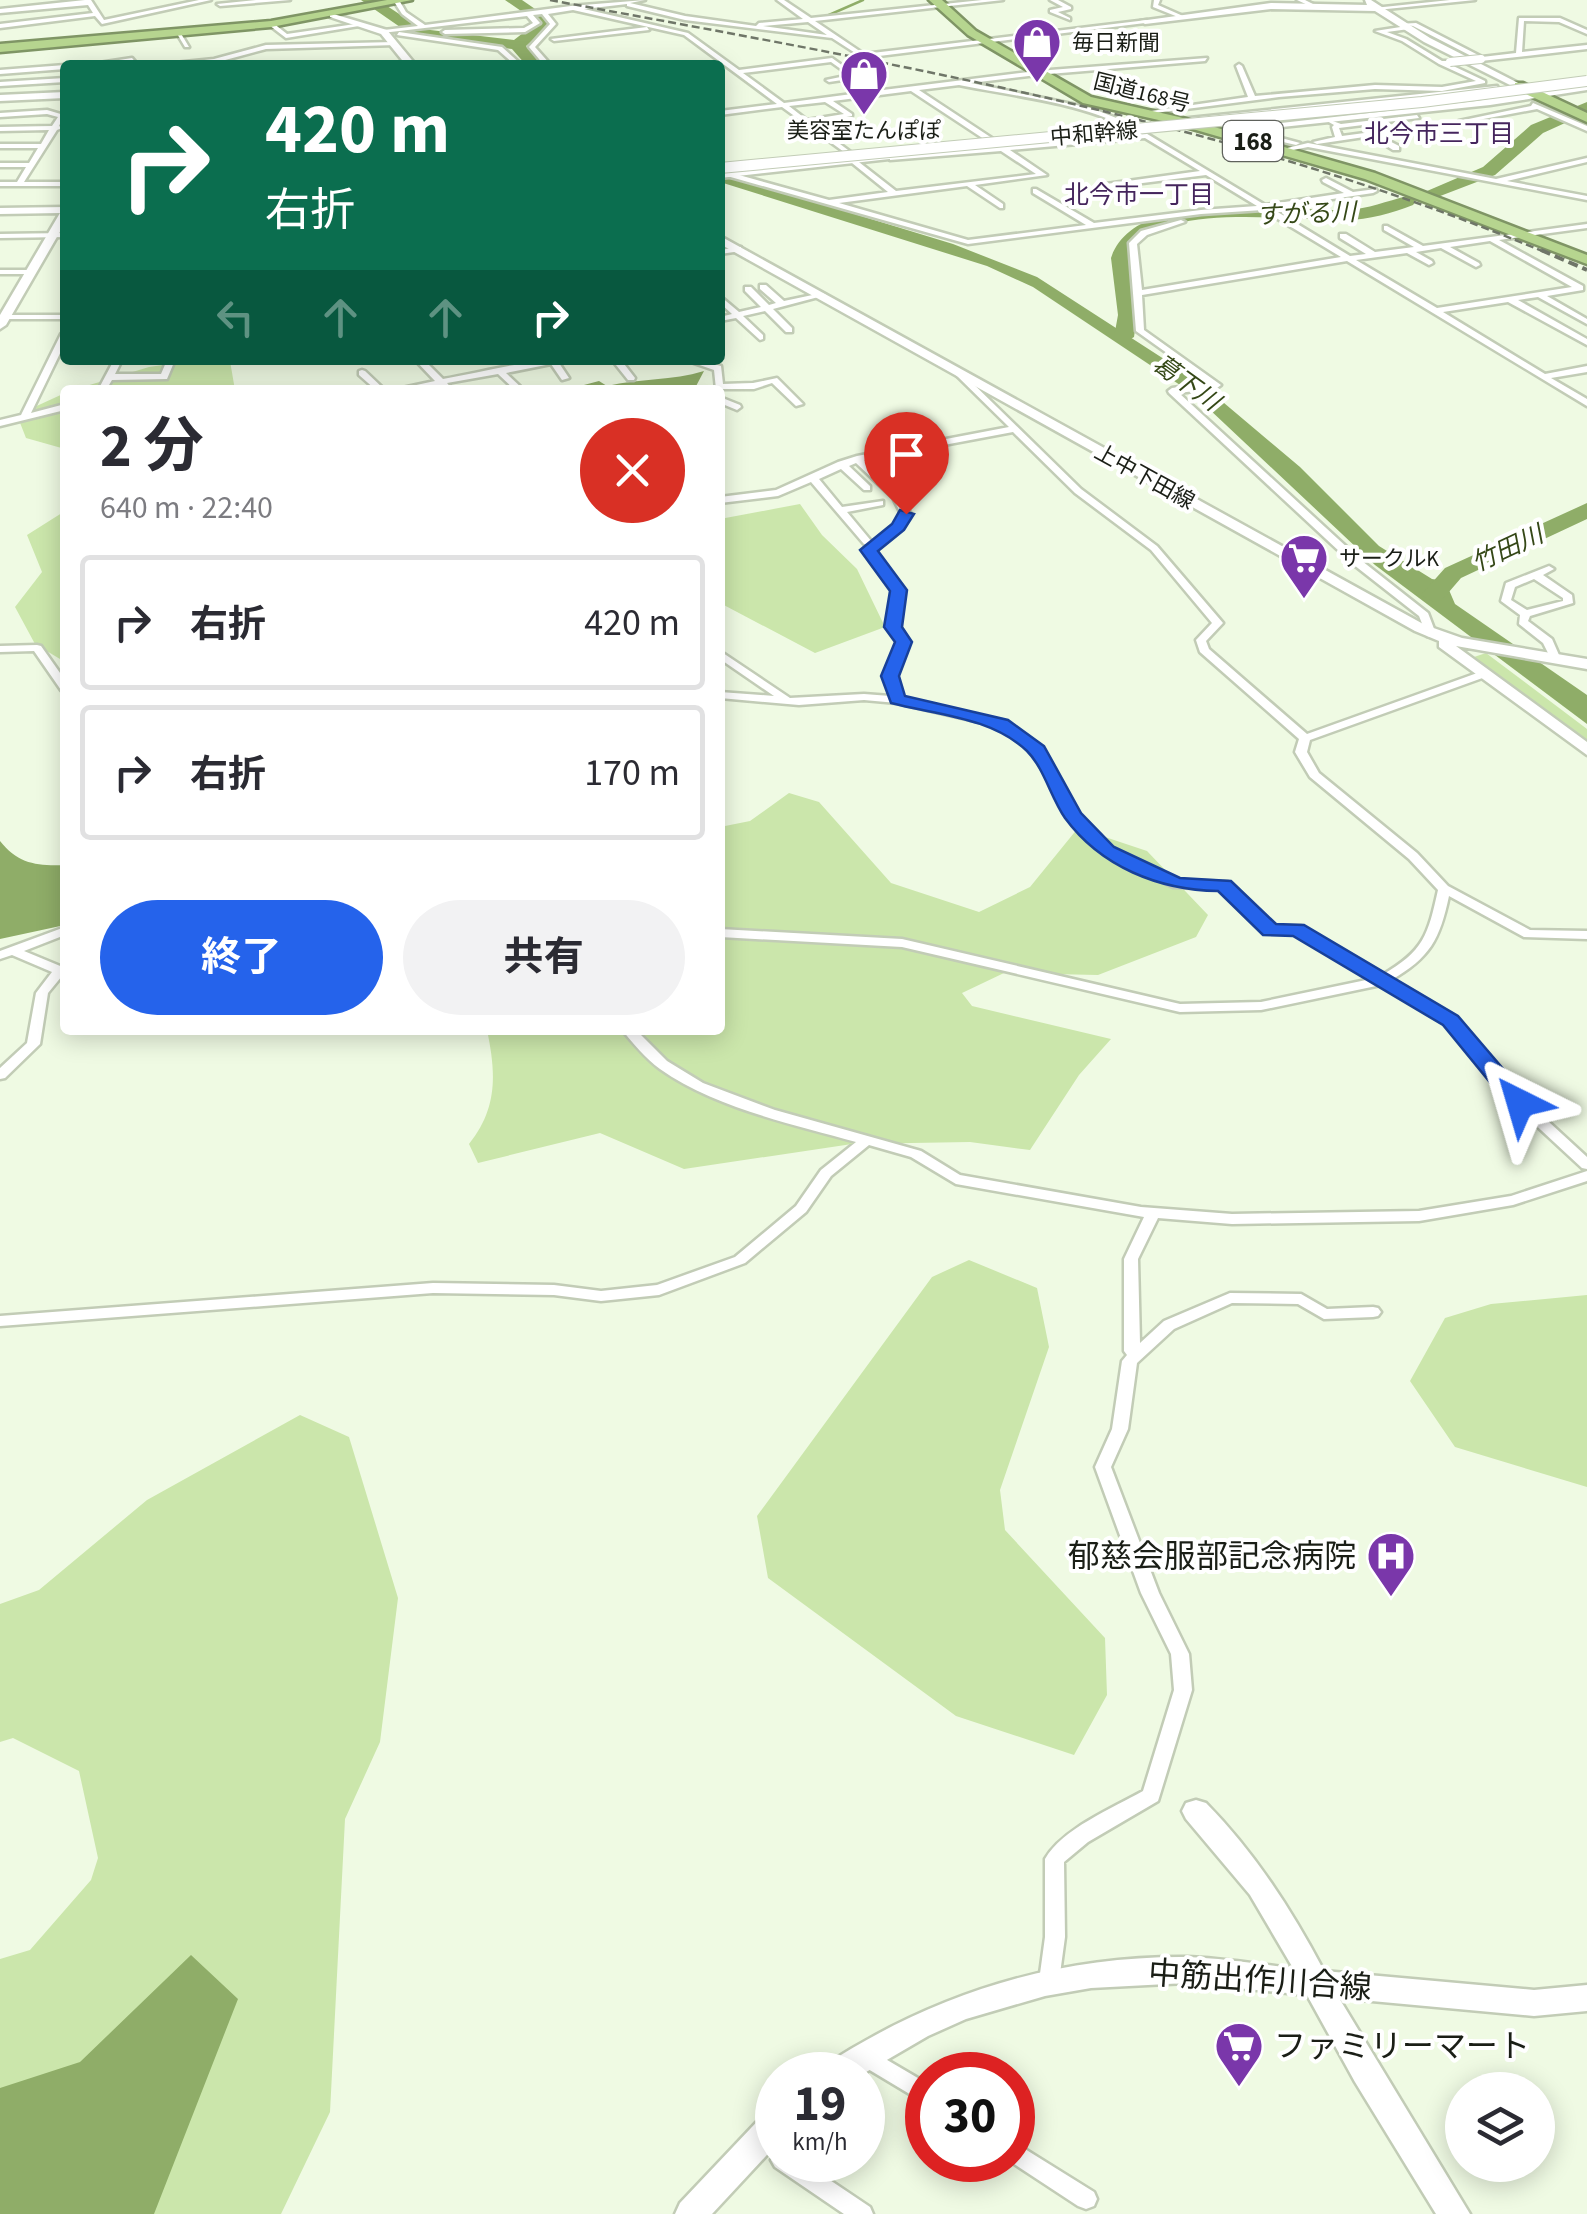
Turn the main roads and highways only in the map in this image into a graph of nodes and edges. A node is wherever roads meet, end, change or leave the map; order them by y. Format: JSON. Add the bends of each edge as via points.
{"nodes":[{"id":1,"x":399,"y":1,"type":"edge"},
{"id":2,"x":939,"y":3,"type":"edge"},
{"id":3,"x":1372,"y":3,"type":"edge"},
{"id":4,"x":334,"y":15,"type":"junction"},
{"id":5,"x":1145,"y":21,"type":"road end"},
{"id":6,"x":0,"y":48,"type":"edge"},
{"id":7,"x":407,"y":60,"type":"edge"},
{"id":8,"x":1587,"y":83,"type":"edge"},
{"id":9,"x":1518,"y":86,"type":"junction"},
{"id":10,"x":1497,"y":89,"type":"junction"},
{"id":11,"x":60,"y":95,"type":"edge"},
{"id":12,"x":0,"y":98,"type":"edge"},
{"id":13,"x":1507,"y":98,"type":"junction"},
{"id":14,"x":1535,"y":102,"type":"junction"},
{"id":15,"x":1382,"y":104,"type":"junction"},
{"id":16,"x":1397,"y":111,"type":"junction"},
{"id":17,"x":1582,"y":118,"type":"edge"},
{"id":18,"x":1175,"y":120,"type":"junction"},
{"id":19,"x":1216,"y":131,"type":"junction"},
{"id":20,"x":1107,"y":133,"type":"dead end"},
{"id":21,"x":1060,"y":139,"type":"dead end"},
{"id":22,"x":1029,"y":141,"type":"junction"},
{"id":23,"x":997,"y":144,"type":"junction"},
{"id":24,"x":725,"y":171,"type":"edge"},
{"id":25,"x":725,"y":171,"type":"edge"},
{"id":26,"x":0,"y":209,"type":"edge"},
{"id":27,"x":60,"y":210,"type":"edge"},
{"id":28,"x":58,"y":235,"type":"edge"},
{"id":29,"x":725,"y":242,"type":"edge"},
{"id":30,"x":1587,"y":260,"type":"edge"},
{"id":31,"x":1,"y":320,"type":"edge"},
{"id":32,"x":1431,"y":634,"type":"junction"},
{"id":33,"x":1587,"y":664,"type":"edge"},
{"id":34,"x":1587,"y":750,"type":"edge"},
{"id":35,"x":1196,"y":1811,"type":"dead end"},
{"id":36,"x":1316,"y":1983,"type":"junction"},
{"id":37,"x":1587,"y":1998,"type":"edge"},
{"id":38,"x":869,"y":2052,"type":"edge"},
{"id":39,"x":755,"y":2160,"type":"edge"},
{"id":40,"x":691,"y":2214,"type":"edge"},
{"id":41,"x":1454,"y":2214,"type":"edge"}],
"edges":[{"from":1,"to":4,"type":"highway"},
{"from":2,"to":18,"type":"highway","name":"国道168号","number":"168","via":[[985,42],[1086,100]]},
{"from":3,"to":5,"type":"main road"},
{"from":3,"to":9,"type":"main road"},
{"from":4,"to":6,"type":"highway"},
{"from":4,"to":7,"type":"main road","via":[[388,31]]},
{"from":8,"to":9,"type":"main road"},
{"from":8,"to":14,"type":"main road"},
{"from":8,"to":22,"type":"main road","name":"中和幹線","bridge":true},
{"from":9,"to":10,"type":"main road"},
{"from":9,"to":14,"type":"highway"},
{"from":10,"to":15,"type":"main road"},
{"from":10,"to":18,"type":"main road"},
{"from":11,"to":12,"type":"main road"},
{"from":13,"to":14,"type":"main road"},
{"from":13,"to":16,"type":"main road"},
{"from":13,"to":19,"type":"main road"},
{"from":14,"to":17,"type":"highway"},
{"from":15,"to":16,"type":"main road","via":[[1284,116]]},
{"from":15,"to":22,"type":"main road","bridge":true},
{"from":16,"to":22,"type":"main road","bridge":true},
{"from":18,"to":19,"type":"highway","name":"国道168号","number":"168"},
{"from":19,"to":30,"type":"highway","name":"国道168号","number":"168","via":[[1390,182]]},
{"from":20,"to":23,"type":"main road"},
{"from":21,"to":23,"type":"main road"},
{"from":22,"to":24,"type":"main road","name":"中和幹線","bridge":true},
{"from":23,"to":25,"type":"main road"},
{"from":26,"to":27,"type":"main road"},
{"from":28,"to":31,"type":"main road"},
{"from":29,"to":32,"type":"main road","name":"上中下田線"},
{"from":32,"to":33,"type":"main road","name":"上中下田線"},
{"from":32,"to":34,"type":"main road"},
{"from":35,"to":36,"type":"main road","via":[[1249,1865]]},
{"from":36,"to":37,"type":"main road","name":"中筋出作川合線","via":[[1534,2003]]},
{"from":36,"to":38,"type":"main road","name":"中筋出作川合線","via":[[1190,1970],[1049,1981],[946,2010]]},
{"from":36,"to":41,"type":"main road"},
{"from":39,"to":40,"type":"main road"}]}
